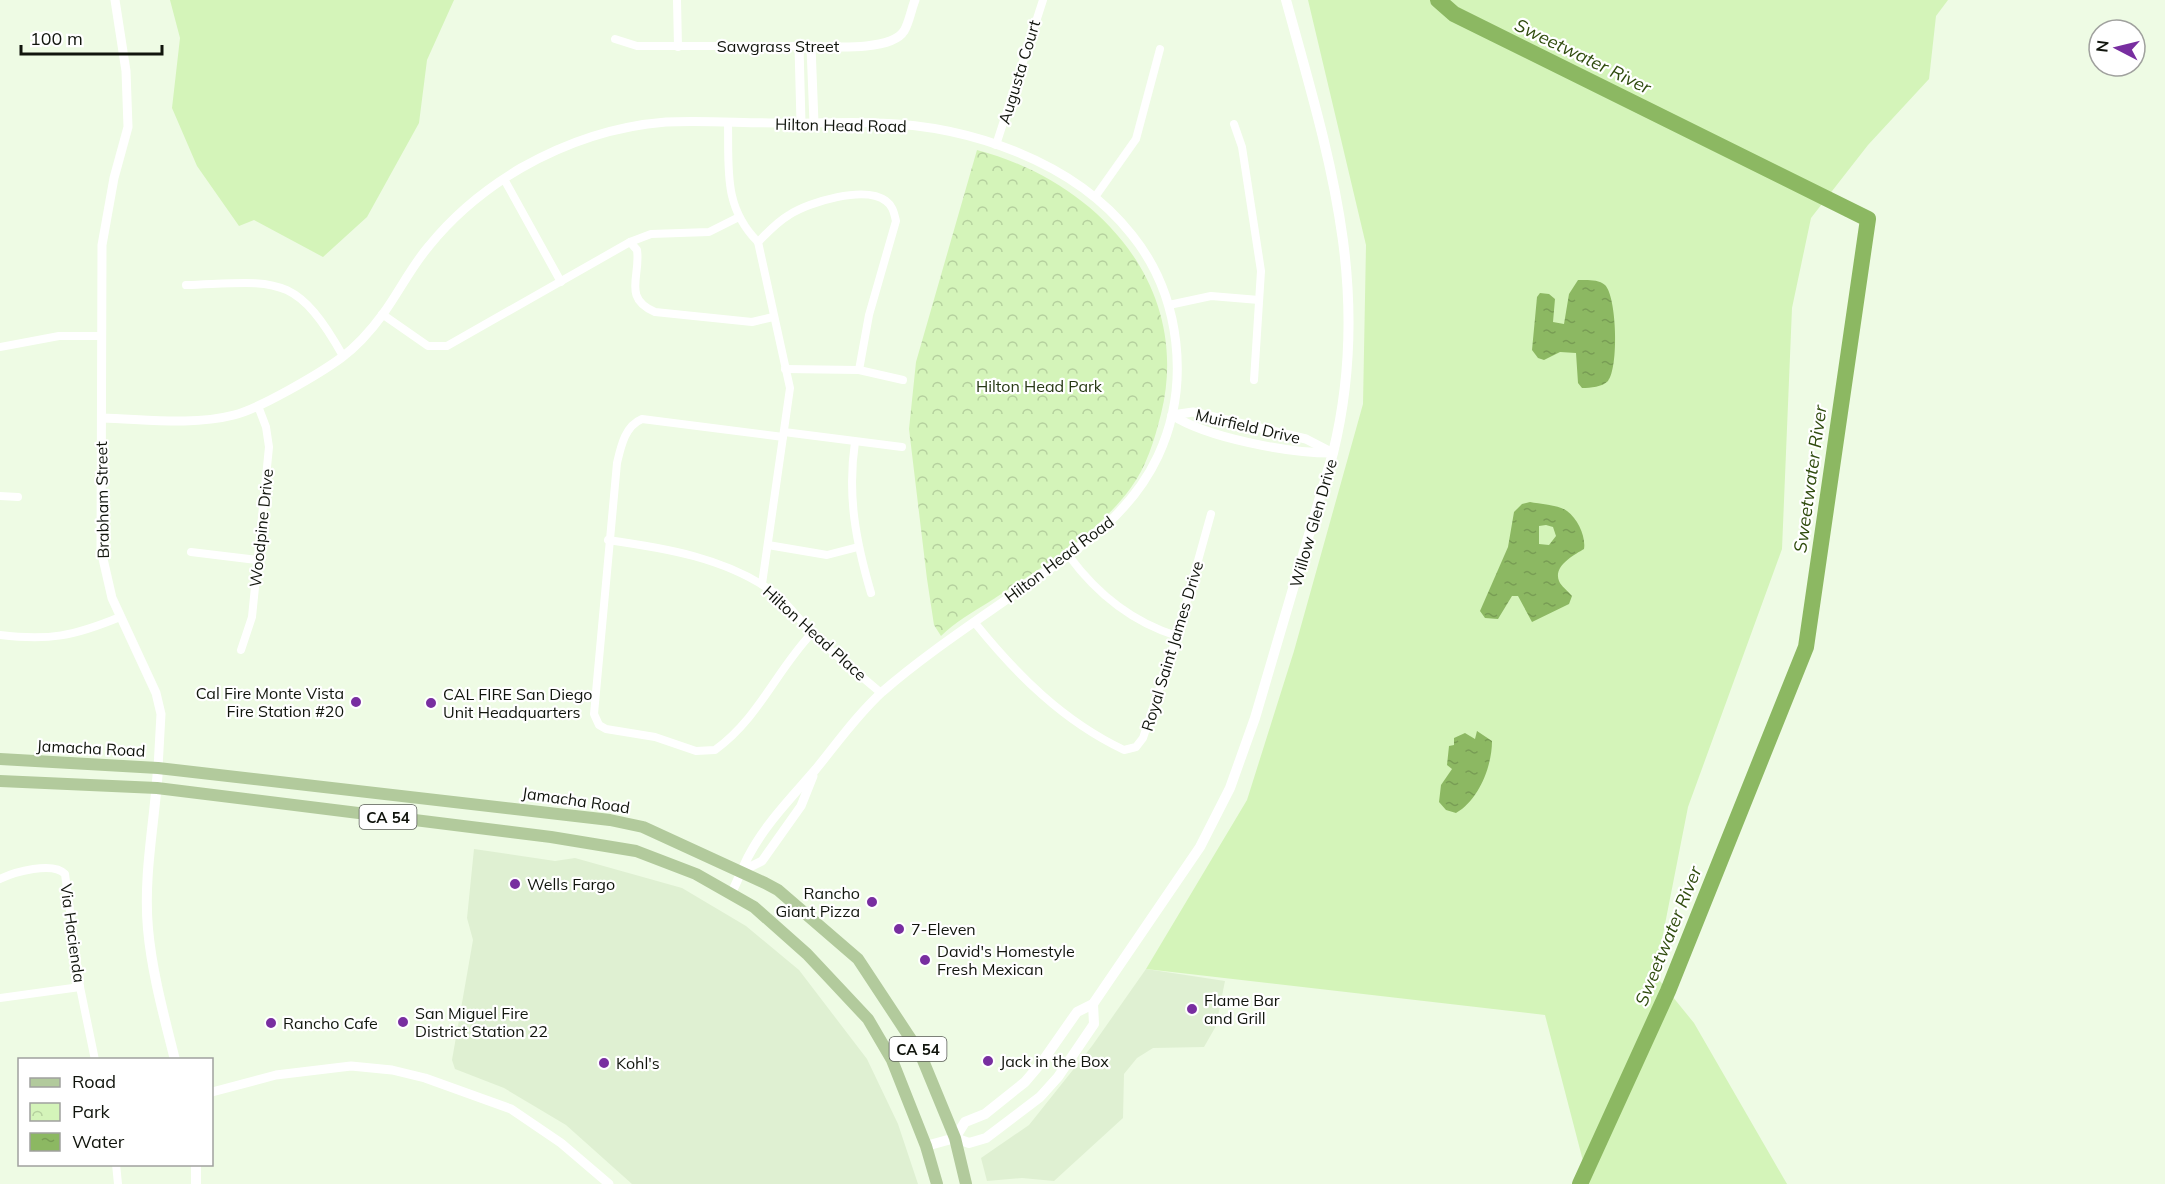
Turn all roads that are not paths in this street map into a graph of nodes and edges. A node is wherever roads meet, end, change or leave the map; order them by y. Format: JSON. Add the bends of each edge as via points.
{"nodes":[{"id":1,"x":115,"y":0,"type":"edge"},
{"id":2,"x":676,"y":0,"type":"edge"},
{"id":3,"x":915,"y":0,"type":"edge"},
{"id":4,"x":1043,"y":0,"type":"edge"},
{"id":5,"x":1286,"y":0,"type":"edge"},
{"id":6,"x":615,"y":39,"type":"dead end"},
{"id":7,"x":800,"y":46,"type":"junction"},
{"id":8,"x":812,"y":46,"type":"junction"},
{"id":9,"x":678,"y":47,"type":"junction"},
{"id":10,"x":1160,"y":49,"type":"dead end"},
{"id":11,"x":728,"y":123,"type":"junction"},
{"id":12,"x":801,"y":123,"type":"junction"},
{"id":13,"x":814,"y":123,"type":"junction"},
{"id":14,"x":1234,"y":124,"type":"dead end"},
{"id":15,"x":996,"y":145,"type":"junction"},
{"id":16,"x":504,"y":179,"type":"junction"},
{"id":17,"x":1095,"y":197,"type":"junction"},
{"id":18,"x":739,"y":217,"type":"junction"},
{"id":19,"x":630,"y":242,"type":"junction"},
{"id":20,"x":758,"y":242,"type":"junction"},
{"id":21,"x":561,"y":282,"type":"junction"},
{"id":22,"x":186,"y":285,"type":"dead end"},
{"id":23,"x":1259,"y":300,"type":"junction"},
{"id":24,"x":1169,"y":305,"type":"junction"},
{"id":25,"x":382,"y":314,"type":"junction"},
{"id":26,"x":773,"y":317,"type":"junction"},
{"id":27,"x":102,"y":336,"type":"junction"},
{"id":28,"x":0,"y":347,"type":"edge"},
{"id":29,"x":343,"y":356,"type":"junction"},
{"id":30,"x":785,"y":369,"type":"junction"},
{"id":31,"x":859,"y":370,"type":"junction"},
{"id":32,"x":903,"y":380,"type":"dead end"},
{"id":33,"x":1254,"y":380,"type":"dead end"},
{"id":34,"x":258,"y":406,"type":"junction"},
{"id":35,"x":1172,"y":415,"type":"junction"},
{"id":36,"x":102,"y":418,"type":"junction"},
{"id":37,"x":784,"y":435,"type":"junction"},
{"id":38,"x":855,"y":442,"type":"junction"},
{"id":39,"x":903,"y":447,"type":"dead end"},
{"id":40,"x":1333,"y":453,"type":"junction"},
{"id":41,"x":0,"y":496,"type":"edge"},
{"id":42,"x":18,"y":497,"type":"dead end"},
{"id":43,"x":1211,"y":514,"type":"dead end"},
{"id":44,"x":608,"y":540,"type":"junction"},
{"id":45,"x":768,"y":545,"type":"junction"},
{"id":46,"x":858,"y":547,"type":"junction"},
{"id":47,"x":191,"y":552,"type":"dead end"},
{"id":48,"x":1069,"y":556,"type":"junction"},
{"id":49,"x":257,"y":560,"type":"junction"},
{"id":50,"x":762,"y":584,"type":"junction"},
{"id":51,"x":871,"y":593,"type":"dead end"},
{"id":52,"x":120,"y":617,"type":"junction"},
{"id":53,"x":975,"y":623,"type":"junction"},
{"id":54,"x":812,"y":633,"type":"junction"},
{"id":55,"x":0,"y":635,"type":"edge"},
{"id":56,"x":1177,"y":636,"type":"junction"},
{"id":57,"x":241,"y":650,"type":"dead end"},
{"id":58,"x":881,"y":693,"type":"junction"},
{"id":59,"x":0,"y":759,"type":"edge"},
{"id":60,"x":158,"y":768,"type":"junction"},
{"id":61,"x":814,"y":770,"type":"junction"},
{"id":62,"x":0,"y":781,"type":"edge"},
{"id":63,"x":157,"y":788,"type":"junction"},
{"id":64,"x":744,"y":870,"type":"junction"},
{"id":65,"x":0,"y":879,"type":"edge"},
{"id":66,"x":731,"y":894,"type":"junction"},
{"id":67,"x":80,"y":987,"type":"junction"},
{"id":68,"x":0,"y":998,"type":"edge"},
{"id":69,"x":1093,"y":1004,"type":"junction"},
{"id":70,"x":95,"y":1058,"type":"edge"},
{"id":71,"x":175,"y":1058,"type":"edge"},
{"id":72,"x":213,"y":1092,"type":"edge"},
{"id":73,"x":955,"y":1138,"type":"junction"},
{"id":74,"x":926,"y":1146,"type":"junction"},
{"id":75,"x":116,"y":1166,"type":"edge"},
{"id":76,"x":196,"y":1166,"type":"edge"},
{"id":77,"x":118,"y":1184,"type":"edge"},
{"id":78,"x":196,"y":1184,"type":"edge"},
{"id":79,"x":609,"y":1184,"type":"edge"},
{"id":80,"x":937,"y":1184,"type":"edge"},
{"id":81,"x":966,"y":1184,"type":"edge"}],
"edges":[{"from":1,"to":27,"type":"street","name":"Brabham Street","via":[[126,71],[128,127],[102,245]]},
{"from":2,"to":9,"type":"street"},
{"from":3,"to":8,"type":"street","name":"Sawgrass Street","via":[[904,32],[894,41],[881,45]]},
{"from":4,"to":15,"type":"street","name":"Augusta Court"},
{"from":5,"to":40,"type":"main road","name":"Willow Glen Drive","via":[[1329,161],[1349,275],[1349,356]]},
{"from":6,"to":9,"type":"street","name":"Sawgrass Street","via":[[637,46]]},
{"from":7,"to":8,"type":"street","name":"Sawgrass Street"},
{"from":7,"to":9,"type":"street","name":"Sawgrass Street"},
{"from":7,"to":12,"type":"street"},
{"from":8,"to":13,"type":"street"},
{"from":10,"to":17,"type":"street","via":[[1136,139]]},
{"from":11,"to":12,"type":"street","name":"Hilton Head Road"},
{"from":11,"to":16,"type":"street","name":"Hilton Head Road","via":[[663,122],[585,138],[557,148]]},
{"from":11,"to":18,"type":"street","via":[[730,195]]},
{"from":12,"to":13,"type":"street","name":"Hilton Head Road"},
{"from":13,"to":15,"type":"street","name":"Hilton Head Road","via":[[905,125]]},
{"from":14,"to":23,"type":"street","via":[[1242,147],[1260,262]]},
{"from":15,"to":17,"type":"street","name":"Hilton Head Road","via":[[1055,171]]},
{"from":16,"to":21,"type":"street"},
{"from":16,"to":25,"type":"street","name":"Hilton Head Road","via":[[455,217],[427,248]]},
{"from":17,"to":24,"type":"street","name":"Hilton Head Road","via":[[1137,241]]},
{"from":18,"to":19,"type":"street","via":[[710,232],[651,234]]},
{"from":18,"to":20,"type":"street"},
{"from":19,"to":21,"type":"street"},
{"from":19,"to":26,"type":"street","via":[[637,250],[634,285],[644,307],[655,312],[752,322]]},
{"from":20,"to":26,"type":"street"},
{"from":20,"to":31,"type":"street","via":[[791,214],[837,197],[876,196],[893,208],[896,221],[869,315]]},
{"from":21,"to":25,"type":"street","via":[[447,346],[428,346]]},
{"from":22,"to":29,"type":"street","via":[[257,283],[294,292],[325,324]]},
{"from":23,"to":24,"type":"street","via":[[1212,296]]},
{"from":23,"to":33,"type":"street"},
{"from":24,"to":35,"type":"street","name":"Hilton Head Road","via":[[1177,359]]},
{"from":25,"to":29,"type":"street","name":"Hilton Head Road"},
{"from":26,"to":30,"type":"street"},
{"from":27,"to":28,"type":"street","via":[[59,336]]},
{"from":27,"to":36,"type":"street","name":"Brabham Street"},
{"from":29,"to":34,"type":"street","name":"Hilton Head Road"},
{"from":30,"to":31,"type":"street"},
{"from":30,"to":37,"type":"street","via":[[790,388]]},
{"from":31,"to":32,"type":"street"},
{"from":34,"to":36,"type":"street","name":"Hilton Head Road","via":[[234,416],[185,421]]},
{"from":34,"to":49,"type":"street","name":"Woodpine Drive","via":[[269,447]]},
{"from":35,"to":40,"type":"street","name":"Muirfield Drive","via":[[1190,427],[1303,453]]},
{"from":35,"to":40,"type":"street","name":"Muirfield Drive","via":[[1193,412],[1295,436]]},
{"from":35,"to":48,"type":"street","name":"Hilton Head Road","via":[[1161,450],[1136,493],[1110,522]]},
{"from":36,"to":52,"type":"street","name":"Brabham Street","via":[[100,550],[106,581]]},
{"from":37,"to":38,"type":"street"},
{"from":37,"to":44,"type":"street","via":[[642,419],[633,423],[622,441],[617,463]]},
{"from":37,"to":45,"type":"street"},
{"from":38,"to":39,"type":"street"},
{"from":38,"to":46,"type":"street","via":[[851,507]]},
{"from":40,"to":69,"type":"main road","name":"Willow Glen Drive","via":[[1255,718],[1230,788],[1200,847]]},
{"from":41,"to":42,"type":"street"},
{"from":43,"to":56,"type":"street","name":"Royal Saint James Drive"},
{"from":44,"to":50,"type":"street","name":"Hilton Head Place","via":[[656,546],[728,567]]},
{"from":44,"to":54,"type":"street","via":[[594,706],[599,725],[606,729],[655,736],[696,751],[715,750],[758,708]]},
{"from":45,"to":46,"type":"street","via":[[827,555]]},
{"from":45,"to":50,"type":"street"},
{"from":46,"to":51,"type":"street"},
{"from":47,"to":49,"type":"street"},
{"from":48,"to":53,"type":"street","name":"Hilton Head Road"},
{"from":48,"to":56,"type":"street","via":[[1117,608],[1156,630]]},
{"from":49,"to":57,"type":"street","name":"Woodpine Drive","via":[[252,617]]},
{"from":50,"to":54,"type":"street","name":"Hilton Head Place","via":[[777,594]]},
{"from":52,"to":55,"type":"street","via":[[64,637]]},
{"from":52,"to":60,"type":"street","name":"Brabham Street","via":[[156,693],[161,714]]},
{"from":53,"to":56,"type":"street","name":"Royal Saint James Drive","via":[[1024,680],[1096,737],[1124,750],[1136,747],[1143,738]]},
{"from":53,"to":58,"type":"street","name":"Hilton Head Road"},
{"from":54,"to":58,"type":"street","name":"Hilton Head Place"},
{"from":58,"to":61,"type":"street","name":"Hilton Head Road"},
{"from":59,"to":60,"type":"main road","name":"Jamacha Road","number":"CA 54"},
{"from":60,"to":63,"type":"main road","name":"Brabham Street"},
{"from":60,"to":64,"type":"main road","name":"Jamacha Road","number":"CA 54","via":[[610,820],[643,827]]},
{"from":61,"to":64,"type":"street","name":"Hilton Head Road","via":[[786,800],[747,858]]},
{"from":61,"to":64,"type":"street","name":"Hilton Head Road","via":[[801,806],[788,825],[762,861]]},
{"from":62,"to":63,"type":"main road","number":"CA 54"},
{"from":63,"to":66,"type":"main road","number":"CA 54","via":[[619,847],[696,874]]},
{"from":63,"to":71,"type":"main road","name":"Brabham Street","via":[[149,858],[148,928],[158,996]]},
{"from":64,"to":66,"type":"street","name":"Hilton Head Road"},
{"from":64,"to":73,"type":"main road","name":"Jamacha Road","number":"CA 54","via":[[778,890],[858,959],[920,1053]]},
{"from":65,"to":67,"type":"street","name":"Via Hacienda","via":[[16,871],[62,871]]},
{"from":66,"to":74,"type":"main road","number":"CA 54","via":[[754,907],[807,954],[868,1019],[892,1060]]},
{"from":67,"to":68,"type":"street"},
{"from":67,"to":70,"type":"street","name":"Via Hacienda"},
{"from":69,"to":73,"type":"main road","name":"Willow Glen Drive","via":[[1077,1012],[1024,1082],[985,1114],[965,1122]]},
{"from":69,"to":73,"type":"main road","name":"Willow Glen Drive","via":[[1094,1024],[1040,1097],[986,1138],[969,1143]]},
{"from":72,"to":79,"type":"street","via":[[276,1075],[351,1066],[392,1070],[510,1109],[561,1143]]},
{"from":73,"to":74,"type":"main road","name":"Willow Glen Drive"},
{"from":73,"to":81,"type":"main road","name":"Jamacha Road","number":"CA 54"},
{"from":74,"to":80,"type":"main road","number":"CA 54"},
{"from":75,"to":77,"type":"street"},
{"from":76,"to":78,"type":"main road"}]}
